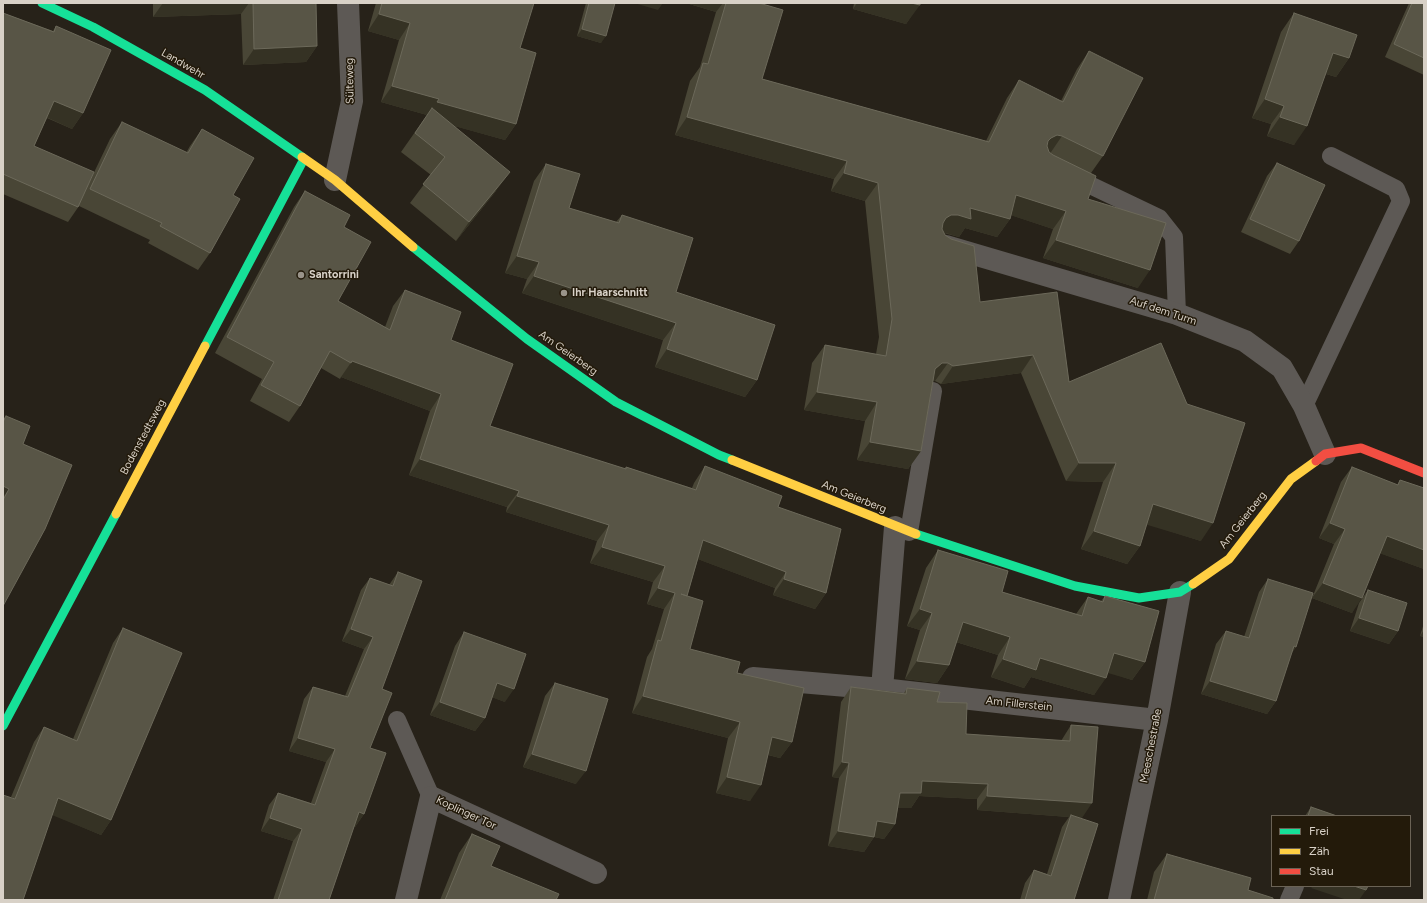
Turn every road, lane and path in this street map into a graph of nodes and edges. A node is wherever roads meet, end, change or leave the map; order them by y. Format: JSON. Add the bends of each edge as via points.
{"nodes":[{"id":1,"x":42,"y":3,"type":"edge"},
{"id":2,"x":348,"y":3,"type":"edge"},
{"id":3,"x":1331,"y":156,"type":"dead end"},
{"id":4,"x":304,"y":159,"type":"junction"},
{"id":5,"x":1059,"y":170,"type":"edge"},
{"id":6,"x":335,"y":180,"type":"junction"},
{"id":7,"x":942,"y":245,"type":"edge"},
{"id":8,"x":1176,"y":314,"type":"junction"},
{"id":9,"x":933,"y":391,"type":"edge"},
{"id":10,"x":1304,"y":406,"type":"junction"},
{"id":11,"x":1325,"y":454,"type":"junction"},
{"id":12,"x":1424,"y":473,"type":"edge"},
{"id":13,"x":902,"y":529,"type":"junction"},
{"id":14,"x":1180,"y":592,"type":"junction"},
{"id":15,"x":753,"y":678,"type":"edge"},
{"id":16,"x":882,"y":689,"type":"junction"},
{"id":17,"x":397,"y":720,"type":"dead end"},
{"id":18,"x":1157,"y":720,"type":"junction"},
{"id":19,"x":3,"y":726,"type":"edge"},
{"id":20,"x":431,"y":797,"type":"junction"},
{"id":21,"x":596,"y":873,"type":"dead end"},
{"id":22,"x":1295,"y":887,"type":"edge"},
{"id":23,"x":406,"y":900,"type":"edge"},
{"id":24,"x":1119,"y":900,"type":"edge"},
{"id":25,"x":1289,"y":900,"type":"edge"}],
"edges":[{"from":1,"to":4,"type":"street","name":"Landwehr","via":[[93,27],[205,90]]},
{"from":2,"to":6,"type":"street","name":"Sülteweg","via":[[352,101]]},
{"from":3,"to":10,"type":"lane","via":[[1396,189],[1402,201]]},
{"from":4,"to":6,"type":"street","name":"Am Geierberg"},
{"from":4,"to":19,"type":"street","name":"Bodenstedtsweg"},
{"from":5,"to":8,"type":"lane","via":[[1159,218],[1174,237]]},
{"from":6,"to":13,"type":"street","name":"Am Geierberg","via":[[501,319],[616,402],[719,455]]},
{"from":7,"to":8,"type":"street","name":"Auf dem Turm"},
{"from":8,"to":10,"type":"street","name":"Auf dem Turm","via":[[1245,341],[1282,368]]},
{"from":9,"to":13,"type":"lane"},
{"from":10,"to":11,"type":"street","name":"Auf dem Turm"},
{"from":11,"to":12,"type":"street","name":"Am Geierberg","via":[[1361,448]]},
{"from":11,"to":14,"type":"street","name":"Am Geierberg","via":[[1291,479],[1229,559]]},
{"from":13,"to":14,"type":"street","name":"Am Geierberg","via":[[1075,586],[1139,598]]},
{"from":13,"to":16,"type":"street"},
{"from":14,"to":18,"type":"street","name":"Meeschestraße"},
{"from":15,"to":16,"type":"street","name":"Am Fillerstein"},
{"from":16,"to":18,"type":"street","name":"Am Fillerstein"},
{"from":17,"to":20,"type":"lane"},
{"from":18,"to":24,"type":"street","name":"Meeschestraße"},
{"from":20,"to":21,"type":"street","name":"Koplinger Tor"},
{"from":20,"to":23,"type":"street","name":"Koplinger Tor"},
{"from":22,"to":25,"type":"lane"}]}
